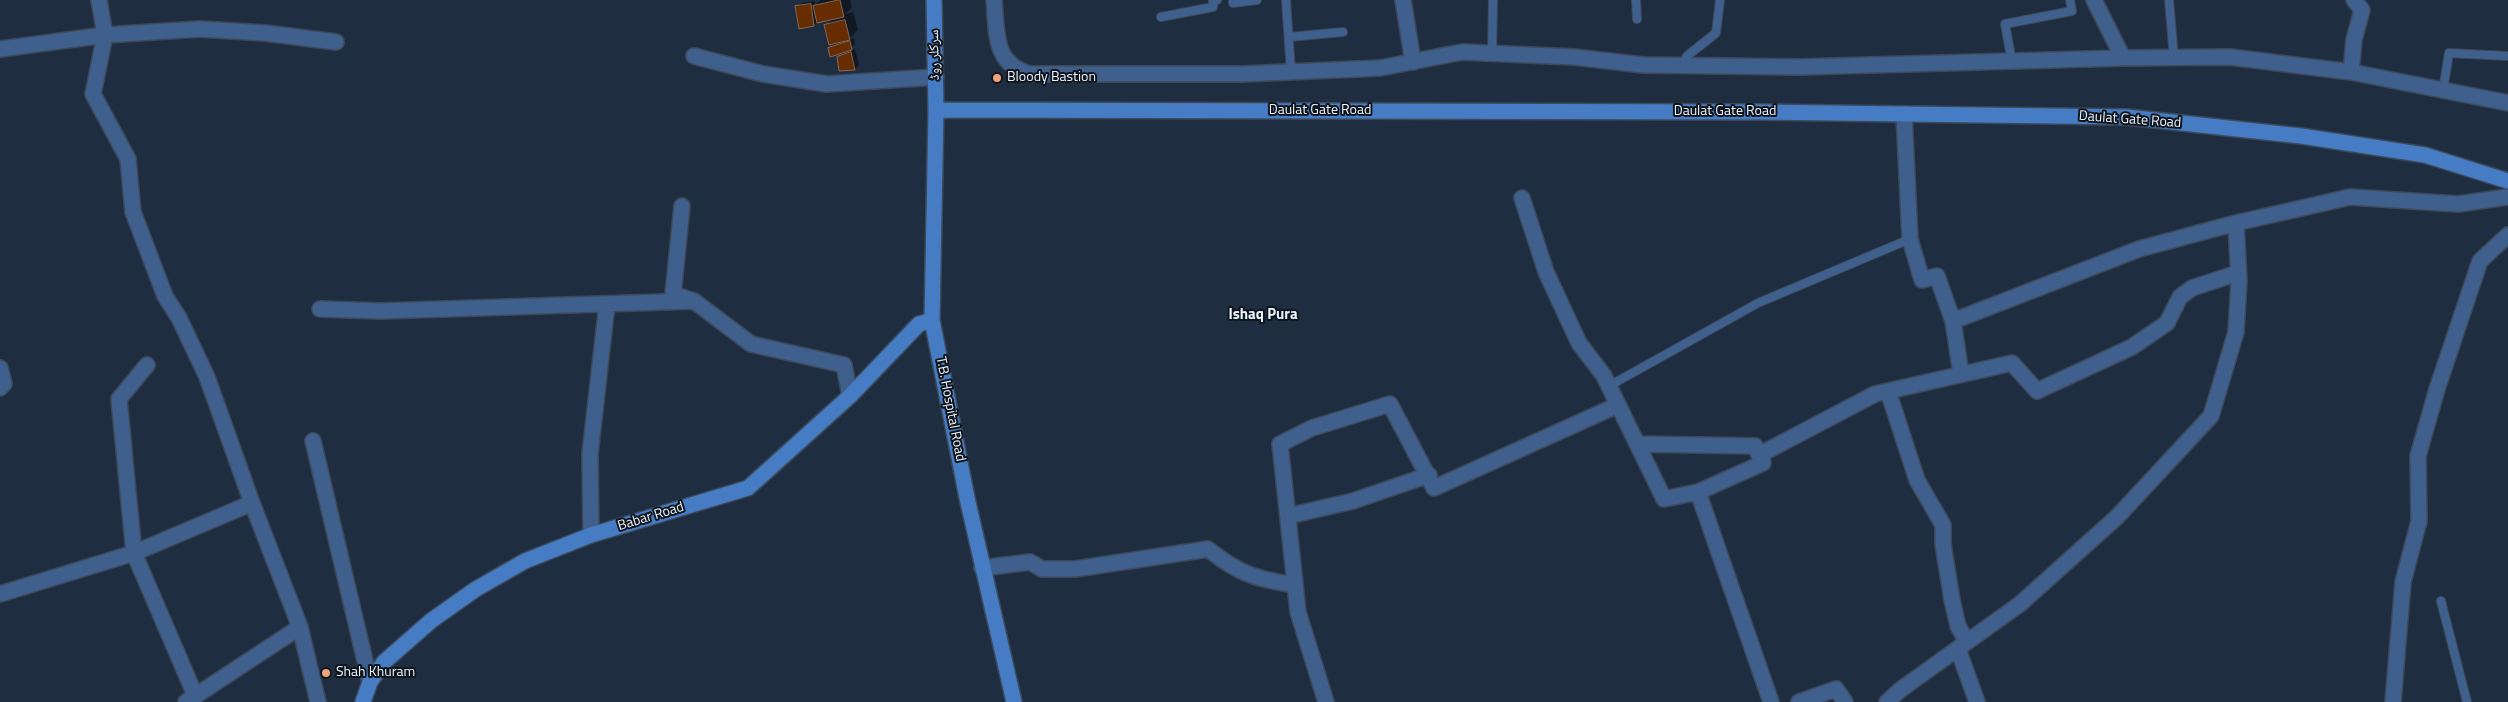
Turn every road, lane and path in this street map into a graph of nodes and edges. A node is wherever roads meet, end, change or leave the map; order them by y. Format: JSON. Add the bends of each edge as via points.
{"nodes":[{"id":1,"x":99,"y":0,"type":"edge"},
{"id":2,"x":934,"y":0,"type":"edge"},
{"id":3,"x":994,"y":0,"type":"edge"},
{"id":4,"x":1217,"y":0,"type":"edge"},
{"id":5,"x":1233,"y":0,"type":"edge"},
{"id":6,"x":1257,"y":0,"type":"edge"},
{"id":7,"x":1286,"y":0,"type":"edge"},
{"id":8,"x":1403,"y":0,"type":"edge"},
{"id":9,"x":1493,"y":0,"type":"edge"},
{"id":10,"x":1636,"y":0,"type":"edge"},
{"id":11,"x":1720,"y":0,"type":"edge"},
{"id":12,"x":2070,"y":0,"type":"edge"},
{"id":13,"x":2094,"y":0,"type":"edge"},
{"id":14,"x":2169,"y":0,"type":"edge"},
{"id":15,"x":2354,"y":0,"type":"edge"},
{"id":16,"x":1161,"y":17,"type":"dead end"},
{"id":17,"x":1637,"y":19,"type":"dead end"},
{"id":18,"x":1343,"y":32,"type":"dead end"},
{"id":19,"x":105,"y":34,"type":"junction"},
{"id":20,"x":1288,"y":37,"type":"junction"},
{"id":21,"x":336,"y":42,"type":"dead end"},
{"id":22,"x":0,"y":49,"type":"edge"},
{"id":23,"x":1492,"y":54,"type":"junction"},
{"id":24,"x":694,"y":56,"type":"dead end"},
{"id":25,"x":2508,"y":56,"type":"edge"},
{"id":26,"x":2123,"y":58,"type":"junction"},
{"id":27,"x":2174,"y":58,"type":"junction"},
{"id":28,"x":1413,"y":62,"type":"junction"},
{"id":29,"x":2012,"y":62,"type":"junction"},
{"id":30,"x":1682,"y":66,"type":"junction"},
{"id":31,"x":1291,"y":72,"type":"junction"},
{"id":32,"x":2351,"y":72,"type":"junction"},
{"id":33,"x":936,"y":77,"type":"junction"},
{"id":34,"x":2442,"y":90,"type":"junction"},
{"id":35,"x":2508,"y":103,"type":"edge"},
{"id":36,"x":936,"y":110,"type":"junction"},
{"id":37,"x":1904,"y":114,"type":"junction"},
{"id":38,"x":2508,"y":181,"type":"edge"},
{"id":39,"x":2508,"y":197,"type":"edge"},
{"id":40,"x":1522,"y":198,"type":"dead end"},
{"id":41,"x":682,"y":206,"type":"dead end"},
{"id":42,"x":2236,"y":223,"type":"junction"},
{"id":43,"x":2508,"y":235,"type":"edge"},
{"id":44,"x":1910,"y":239,"type":"junction"},
{"id":45,"x":2238,"y":272,"type":"junction"},
{"id":46,"x":694,"y":301,"type":"junction"},
{"id":47,"x":607,"y":304,"type":"junction"},
{"id":48,"x":320,"y":310,"type":"dead end"},
{"id":49,"x":932,"y":320,"type":"junction"},
{"id":50,"x":1953,"y":321,"type":"junction"},
{"id":51,"x":147,"y":365,"type":"dead end"},
{"id":52,"x":0,"y":368,"type":"edge"},
{"id":53,"x":1961,"y":374,"type":"junction"},
{"id":54,"x":1609,"y":386,"type":"junction"},
{"id":55,"x":0,"y":388,"type":"edge"},
{"id":56,"x":1888,"y":391,"type":"junction"},
{"id":57,"x":850,"y":396,"type":"junction"},
{"id":58,"x":1618,"y":405,"type":"junction"},
{"id":59,"x":313,"y":441,"type":"dead end"},
{"id":60,"x":1637,"y":444,"type":"junction"},
{"id":61,"x":1759,"y":455,"type":"junction"},
{"id":62,"x":1429,"y":475,"type":"junction"},
{"id":63,"x":1698,"y":492,"type":"junction"},
{"id":64,"x":252,"y":502,"type":"junction"},
{"id":65,"x":1288,"y":516,"type":"junction"},
{"id":66,"x":591,"y":535,"type":"junction"},
{"id":67,"x":134,"y":553,"type":"junction"},
{"id":68,"x":982,"y":568,"type":"junction"},
{"id":69,"x":1295,"y":585,"type":"junction"},
{"id":70,"x":0,"y":594,"type":"edge"},
{"id":71,"x":2441,"y":601,"type":"dead end"},
{"id":72,"x":300,"y":627,"type":"junction"},
{"id":73,"x":1963,"y":646,"type":"junction"},
{"id":74,"x":370,"y":682,"type":"junction"},
{"id":75,"x":191,"y":698,"type":"edge"},
{"id":76,"x":318,"y":702,"type":"edge"},
{"id":77,"x":363,"y":702,"type":"edge"},
{"id":78,"x":1014,"y":702,"type":"edge"},
{"id":79,"x":1326,"y":702,"type":"edge"},
{"id":80,"x":1771,"y":702,"type":"edge"},
{"id":81,"x":1799,"y":702,"type":"edge"},
{"id":82,"x":1845,"y":702,"type":"edge"},
{"id":83,"x":1887,"y":702,"type":"edge"},
{"id":84,"x":1977,"y":702,"type":"edge"},
{"id":85,"x":2393,"y":702,"type":"edge"},
{"id":86,"x":2467,"y":702,"type":"edge"}],
"edges":[{"from":1,"to":19,"type":"street"},
{"from":2,"to":33,"type":"main road","name":"سرکلر روڈ"},
{"from":3,"to":31,"type":"street","via":[[1000,48],[1006,61],[1018,71],[1030,74]]},
{"from":4,"to":16,"type":"lane","via":[[1213,1],[1213,7]]},
{"from":5,"to":6,"type":"lane","via":[[1233,3]]},
{"from":7,"to":20,"type":"lane"},
{"from":8,"to":28,"type":"street"},
{"from":9,"to":23,"type":"lane"},
{"from":10,"to":17,"type":"lane"},
{"from":11,"to":30,"type":"lane","via":[[1716,33],[1686,56]]},
{"from":12,"to":29,"type":"lane","via":[[2072,11],[2005,24]]},
{"from":13,"to":26,"type":"street"},
{"from":14,"to":27,"type":"lane"},
{"from":15,"to":32,"type":"street","via":[[2362,10],[2354,40]]},
{"from":18,"to":20,"type":"lane"},
{"from":19,"to":21,"type":"street","via":[[200,29]]},
{"from":19,"to":22,"type":"street"},
{"from":19,"to":64,"type":"street","via":[[93,94],[128,159],[133,212],[165,296],[207,377]]},
{"from":20,"to":31,"type":"lane"},
{"from":23,"to":28,"type":"street","via":[[1462,52]]},
{"from":23,"to":30,"type":"street","via":[[1574,56],[1643,66]]},
{"from":24,"to":33,"type":"street","via":[[763,74],[827,84]]},
{"from":25,"to":34,"type":"lane","via":[[2449,53]]},
{"from":26,"to":27,"type":"street"},
{"from":26,"to":29,"type":"street"},
{"from":27,"to":32,"type":"street","via":[[2230,57]]},
{"from":28,"to":31,"type":"street","via":[[1380,68]]},
{"from":29,"to":30,"type":"street"},
{"from":32,"to":34,"type":"street"},
{"from":33,"to":36,"type":"main road","name":"سرکلر روڈ"},
{"from":34,"to":35,"type":"street"},
{"from":36,"to":37,"type":"main road","name":"Daulat Gate Road"},
{"from":36,"to":49,"type":"main road","name":"T.B. Hospital Road"},
{"from":37,"to":38,"type":"main road","name":"Daulat Gate Road","via":[[2126,117],[2247,129],[2425,155]]},
{"from":37,"to":44,"type":"street"},
{"from":39,"to":42,"type":"street","via":[[2458,204],[2350,197]]},
{"from":40,"to":54,"type":"street","via":[[1558,299],[1579,343]]},
{"from":41,"to":46,"type":"street","via":[[673,294]]},
{"from":42,"to":45,"type":"street"},
{"from":42,"to":50,"type":"street","via":[[2139,249]]},
{"from":43,"to":85,"type":"street","via":[[2480,261],[2418,456],[2419,521],[2403,582]]},
{"from":44,"to":50,"type":"street","via":[[1922,280],[1937,276]]},
{"from":44,"to":54,"type":"lane","via":[[1758,303]]},
{"from":45,"to":53,"type":"street","via":[[2192,288],[2180,297],[2167,323],[2132,347],[2037,391],[2012,363]]},
{"from":45,"to":73,"type":"street","via":[[2236,332],[2211,416],[2117,517],[2020,604]]},
{"from":46,"to":47,"type":"street"},
{"from":46,"to":57,"type":"street","via":[[751,344],[844,365]]},
{"from":47,"to":48,"type":"street"},
{"from":47,"to":66,"type":"street","via":[[590,454]]},
{"from":49,"to":57,"type":"main road","name":"Babar Road","via":[[919,324]]},
{"from":49,"to":68,"type":"main road","name":"T.B. Hospital Road"},
{"from":50,"to":53,"type":"street"},
{"from":51,"to":67,"type":"street","via":[[119,399]]},
{"from":52,"to":55,"type":"street","via":[[4,384]]},
{"from":53,"to":56,"type":"street"},
{"from":54,"to":58,"type":"street"},
{"from":56,"to":61,"type":"street","via":[[1875,394]]},
{"from":56,"to":73,"type":"street","via":[[1917,480],[1943,525],[1952,600]]},
{"from":57,"to":66,"type":"main road","name":"Babar Road","via":[[748,488]]},
{"from":58,"to":60,"type":"street"},
{"from":58,"to":62,"type":"street","via":[[1434,488]]},
{"from":59,"to":74,"type":"street"},
{"from":60,"to":61,"type":"street","via":[[1755,446]]},
{"from":60,"to":63,"type":"street","via":[[1664,500]]},
{"from":61,"to":63,"type":"street","via":[[1763,463]]},
{"from":62,"to":65,"type":"street","via":[[1353,501]]},
{"from":62,"to":65,"type":"street","via":[[1390,404],[1312,428],[1280,444]]},
{"from":63,"to":80,"type":"street"},
{"from":64,"to":67,"type":"street"},
{"from":64,"to":72,"type":"street"},
{"from":65,"to":69,"type":"street"},
{"from":66,"to":74,"type":"main road","name":"Babar Road","via":[[525,561],[476,589],[432,620],[384,662]]},
{"from":67,"to":70,"type":"street"},
{"from":67,"to":75,"type":"street"},
{"from":68,"to":69,"type":"street","via":[[1030,562],[1042,569],[1074,569],[1208,549],[1231,568],[1260,580]]},
{"from":68,"to":78,"type":"main road","name":"T.B. Hospital Road"},
{"from":69,"to":79,"type":"street","via":[[1300,620]]},
{"from":71,"to":86,"type":"lane"},
{"from":72,"to":75,"type":"street"},
{"from":72,"to":76,"type":"street"},
{"from":73,"to":83,"type":"street"},
{"from":73,"to":84,"type":"street"},
{"from":74,"to":77,"type":"main road","name":"Babar Road"},
{"from":81,"to":82,"type":"street","via":[[1836,689]]}]}
